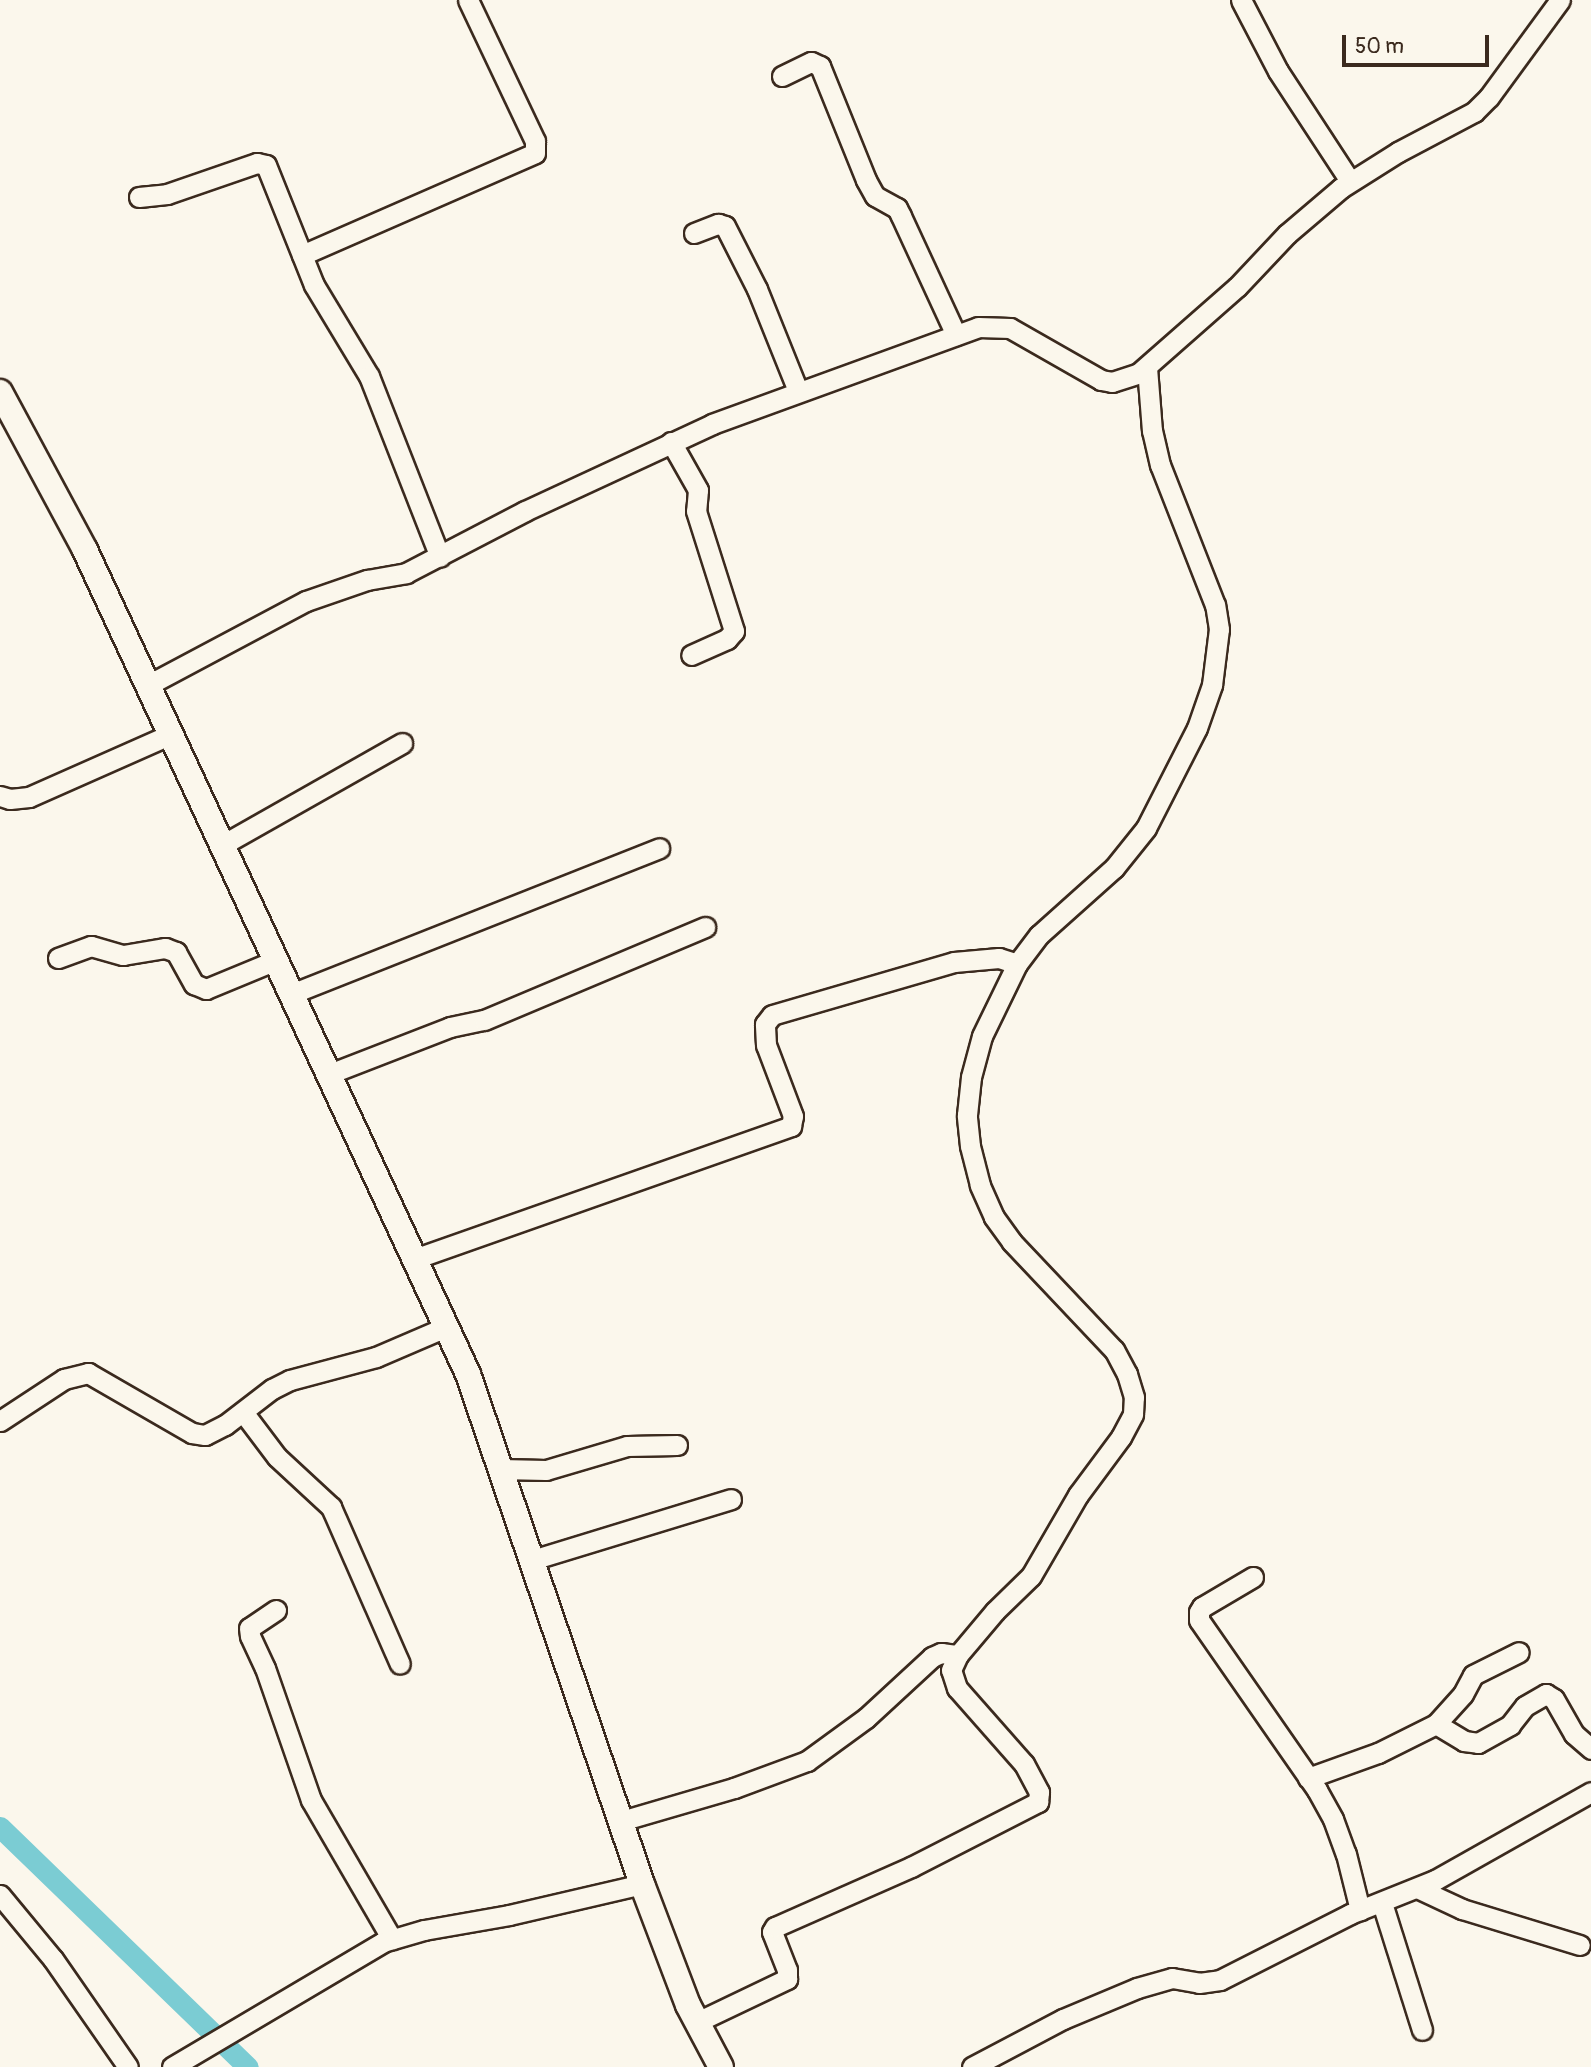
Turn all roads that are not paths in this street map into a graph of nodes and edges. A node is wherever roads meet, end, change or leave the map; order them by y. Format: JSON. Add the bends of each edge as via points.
{"nodes":[{"id":1,"x":468,"y":0,"type":"edge"},
{"id":2,"x":1241,"y":0,"type":"edge"},
{"id":3,"x":1559,"y":0,"type":"edge"},
{"id":4,"x":782,"y":76,"type":"dead end"},
{"id":5,"x":1350,"y":181,"type":"junction"},
{"id":6,"x":139,"y":197,"type":"dead end"},
{"id":7,"x":694,"y":233,"type":"dead end"},
{"id":8,"x":302,"y":255,"type":"junction"},
{"id":9,"x":956,"y":335,"type":"junction"},
{"id":10,"x":1147,"y":367,"type":"junction"},
{"id":11,"x":797,"y":391,"type":"junction"},
{"id":12,"x":0,"y":392,"type":"edge"},
{"id":13,"x":671,"y":442,"type":"junction"},
{"id":14,"x":440,"y":557,"type":"junction"},
{"id":15,"x":691,"y":655,"type":"dead end"},
{"id":16,"x":148,"y":685,"type":"junction"},
{"id":17,"x":171,"y":734,"type":"junction"},
{"id":18,"x":402,"y":743,"type":"dead end"},
{"id":19,"x":0,"y":796,"type":"edge"},
{"id":20,"x":222,"y":845,"type":"junction"},
{"id":21,"x":659,"y":848,"type":"dead end"},
{"id":22,"x":705,"y":927,"type":"dead end"},
{"id":23,"x":58,"y":957,"type":"dead end"},
{"id":24,"x":276,"y":960,"type":"junction"},
{"id":25,"x":1017,"y":964,"type":"junction"},
{"id":26,"x":291,"y":994,"type":"junction"},
{"id":27,"x":328,"y":1074,"type":"junction"},
{"id":28,"x":414,"y":1259,"type":"junction"},
{"id":29,"x":446,"y":1327,"type":"junction"},
{"id":30,"x":243,"y":1412,"type":"junction"},
{"id":31,"x":0,"y":1421,"type":"edge"},
{"id":32,"x":677,"y":1445,"type":"dead end"},
{"id":33,"x":500,"y":1469,"type":"junction"},
{"id":34,"x":731,"y":1499,"type":"dead end"},
{"id":35,"x":532,"y":1560,"type":"junction"},
{"id":36,"x":1253,"y":1577,"type":"dead end"},
{"id":37,"x":276,"y":1610,"type":"dead end"},
{"id":38,"x":1519,"y":1652,"type":"dead end"},
{"id":39,"x":950,"y":1654,"type":"junction"},
{"id":40,"x":400,"y":1664,"type":"dead end"},
{"id":41,"x":1436,"y":1724,"type":"junction"},
{"id":42,"x":1591,"y":1749,"type":"edge"},
{"id":43,"x":1308,"y":1778,"type":"junction"},
{"id":44,"x":1591,"y":1793,"type":"edge"},
{"id":45,"x":621,"y":1821,"type":"junction"},
{"id":46,"x":642,"y":1884,"type":"junction"},
{"id":47,"x":1417,"y":1888,"type":"junction"},
{"id":48,"x":0,"y":1895,"type":"edge"},
{"id":49,"x":1382,"y":1903,"type":"junction"},
{"id":50,"x":1360,"y":1910,"type":"junction"},
{"id":51,"x":392,"y":1938,"type":"junction"},
{"id":52,"x":1580,"y":1945,"type":"dead end"},
{"id":53,"x":697,"y":2022,"type":"junction"},
{"id":54,"x":1422,"y":2030,"type":"dead end"},
{"id":55,"x":128,"y":2067,"type":"edge"},
{"id":56,"x":172,"y":2067,"type":"edge"},
{"id":57,"x":721,"y":2067,"type":"edge"},
{"id":58,"x":972,"y":2067,"type":"edge"}],
"edges":[{"from":1,"to":8,"type":"street","via":[[535,141],[535,152]]},
{"from":2,"to":5,"type":"street","via":[[1278,71]]},
{"from":3,"to":5,"type":"street","via":[[1474,112]]},
{"from":4,"to":9,"type":"street","via":[[811,62],[820,65],[866,180],[875,196],[897,208]]},
{"from":5,"to":10,"type":"street"},
{"from":6,"to":8,"type":"street","via":[[167,194],[261,163],[268,169]]},
{"from":7,"to":11,"type":"street","via":[[725,226],[758,289]]},
{"from":8,"to":14,"type":"street","via":[[314,285],[369,376]]},
{"from":9,"to":10,"type":"street","via":[[987,325],[1010,328],[1101,380],[1126,379]]},
{"from":9,"to":11,"type":"street"},
{"from":10,"to":25,"type":"street","via":[[1160,466],[1215,605],[1219,629],[1212,685],[1197,727],[1146,828],[1114,868],[1039,935]]},
{"from":11,"to":13,"type":"street"},
{"from":12,"to":16,"type":"main road","via":[[85,550]]},
{"from":13,"to":14,"type":"street","via":[[525,510]]},
{"from":13,"to":15,"type":"street","via":[[698,491],[696,511],[734,631],[727,639]]},
{"from":14,"to":16,"type":"street","via":[[406,573],[356,583],[306,601]]},
{"from":16,"to":17,"type":"main road"},
{"from":17,"to":19,"type":"street","via":[[29,797]]},
{"from":17,"to":20,"type":"main road"},
{"from":18,"to":20,"type":"street"},
{"from":20,"to":24,"type":"main road"},
{"from":21,"to":26,"type":"street"},
{"from":22,"to":27,"type":"street","via":[[484,1020],[450,1027]]},
{"from":23,"to":24,"type":"street","via":[[91,946],[123,955],[171,950],[194,984],[206,989]]},
{"from":24,"to":26,"type":"main road"},
{"from":25,"to":28,"type":"street","via":[[999,958],[954,962],[772,1015],[765,1024],[766,1045],[793,1116],[791,1126]]},
{"from":25,"to":39,"type":"street","via":[[982,1035],[971,1077],[967,1115],[980,1185],[1012,1242],[1114,1350],[1134,1397],[1133,1414],[1077,1495],[1031,1576]]},
{"from":26,"to":27,"type":"main road"},
{"from":27,"to":28,"type":"main road"},
{"from":28,"to":29,"type":"main road"},
{"from":29,"to":30,"type":"street","via":[[376,1357],[290,1380]]},
{"from":29,"to":33,"type":"main road","via":[[468,1374]]},
{"from":30,"to":31,"type":"street","via":[[215,1432],[192,1433],[88,1373],[64,1379]]},
{"from":30,"to":40,"type":"street","via":[[277,1457],[331,1507]]},
{"from":32,"to":33,"type":"street","via":[[627,1446],[546,1469]]},
{"from":33,"to":35,"type":"main road"},
{"from":34,"to":35,"type":"street"},
{"from":35,"to":45,"type":"main road"},
{"from":36,"to":43,"type":"street","via":[[1202,1607],[1199,1620]]},
{"from":37,"to":51,"type":"street","via":[[249,1628],[250,1636],[311,1800]]},
{"from":38,"to":41,"type":"street","via":[[1473,1675]]},
{"from":39,"to":45,"type":"street","via":[[925,1661],[841,1738],[807,1761]]},
{"from":39,"to":53,"type":"street","via":[[957,1688],[1024,1764],[1039,1792],[1038,1801],[911,1867],[775,1927],[772,1933],[787,1979]]},
{"from":41,"to":42,"type":"street","via":[[1464,1741],[1478,1742],[1510,1725],[1530,1701],[1549,1694],[1574,1734]]},
{"from":41,"to":43,"type":"street","via":[[1378,1753]]},
{"from":43,"to":50,"type":"street","via":[[1333,1819]]},
{"from":44,"to":47,"type":"street"},
{"from":45,"to":46,"type":"main road"},
{"from":46,"to":51,"type":"street"},
{"from":46,"to":53,"type":"main road"},
{"from":47,"to":49,"type":"street"},
{"from":47,"to":52,"type":"street","via":[[1462,1909]]},
{"from":48,"to":55,"type":"street","via":[[53,1959]]},
{"from":49,"to":50,"type":"street"},
{"from":49,"to":54,"type":"street"},
{"from":50,"to":58,"type":"street","via":[[1220,1980],[1172,1979],[1137,1988],[1063,2019]]},
{"from":51,"to":56,"type":"street"},
{"from":53,"to":57,"type":"main road"}]}
